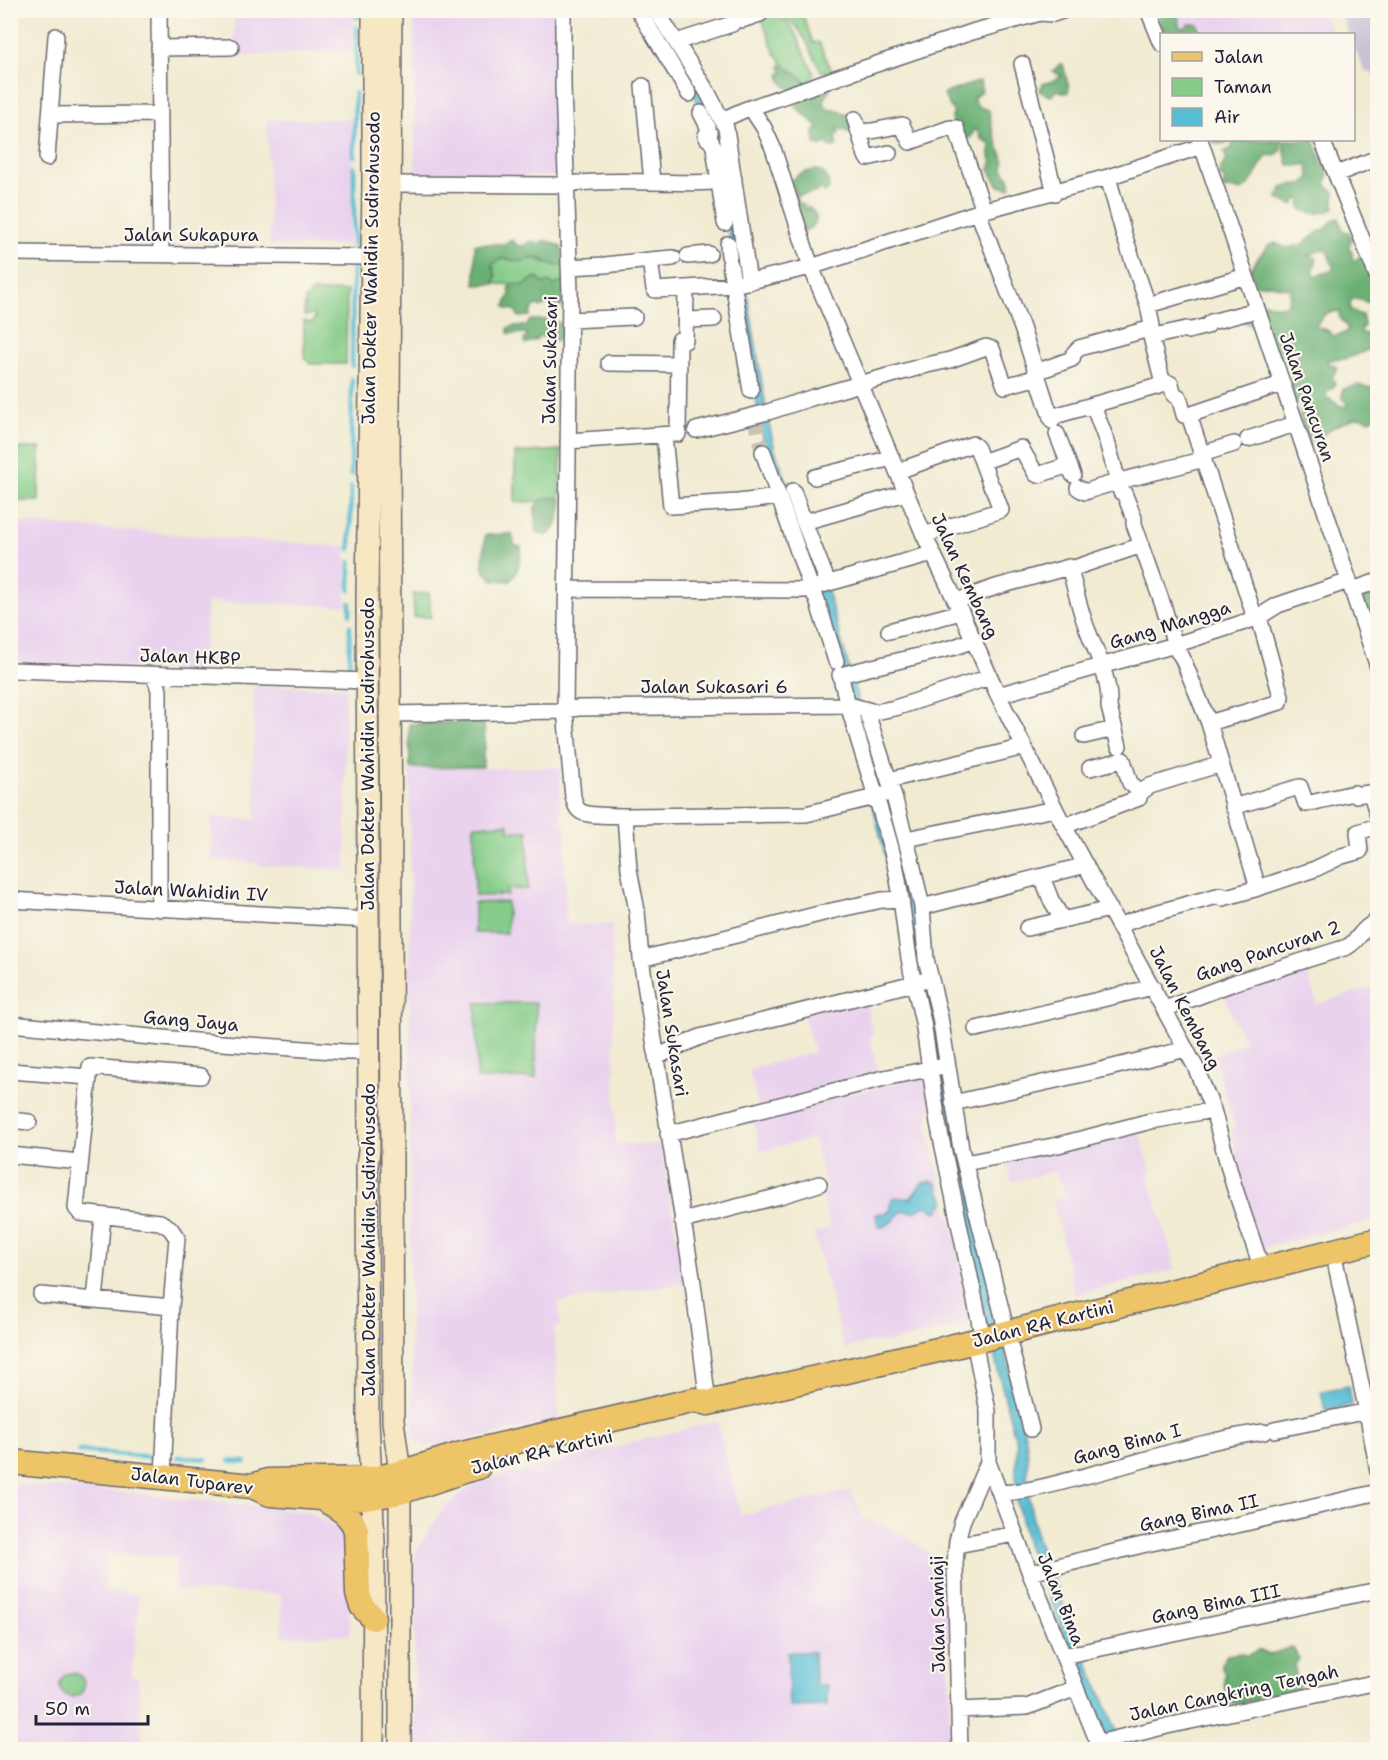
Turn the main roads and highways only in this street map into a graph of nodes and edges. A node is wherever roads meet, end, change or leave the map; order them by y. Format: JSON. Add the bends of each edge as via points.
{"nodes":[{"id":1,"x":373,"y":10,"type":"edge"},
{"id":2,"x":391,"y":10,"type":"edge"},
{"id":3,"x":379,"y":480,"type":"junction"},
{"id":4,"x":390,"y":661,"type":"junction"},
{"id":5,"x":368,"y":671,"type":"junction"},
{"id":6,"x":1377,"y":1240,"type":"edge"},
{"id":7,"x":10,"y":1462,"type":"edge"},
{"id":8,"x":400,"y":1483,"type":"junction"},
{"id":9,"x":252,"y":1486,"type":"junction"},
{"id":10,"x":372,"y":1488,"type":"junction"},
{"id":11,"x":322,"y":1498,"type":"junction"},
{"id":12,"x":373,"y":1618,"type":"junction"},
{"id":13,"x":373,"y":1749,"type":"edge"},
{"id":14,"x":400,"y":1749,"type":"edge"}],
"edges":[{"from":1,"to":3,"type":"main road","name":"Jalan Dokter Wahidin Sudirohusodo","via":[[371,257]]},
{"from":2,"to":3,"type":"main road","name":"Jalan Dokter Wahidin Sudirohusodo","via":[[390,184]]},
{"from":3,"to":4,"type":"main road","name":"Jalan Dokter Wahidin Sudirohusodo"},
{"from":3,"to":5,"type":"main road","name":"Jalan Dokter Wahidin Sudirohusodo","via":[[367,596]]},
{"from":4,"to":5,"type":"main road"},
{"from":4,"to":8,"type":"main road","name":"Jalan Dokter Wahidin Sudirohusodo","via":[[393,1421]]},
{"from":5,"to":10,"type":"main road","name":"Jalan Dokter Wahidin Sudirohusodo","via":[[368,1409]]},
{"from":6,"to":8,"type":"main road","name":"Jalan RA Kartini","via":[[708,1403],[699,1415]]},
{"from":7,"to":9,"type":"main road","name":"Jalan Tuparev"},
{"from":8,"to":10,"type":"main road","name":"Jalan RA Kartini"},
{"from":8,"to":14,"type":"main road","name":"Jalan Dokter Wahidin Sudirohusodo"},
{"from":9,"to":10,"type":"main road","via":[[268,1481]]},
{"from":9,"to":11,"type":"main road","name":"Jalan Tuparev","via":[[270,1494]]},
{"from":10,"to":11,"type":"main road","name":"Jalan Tuparev"},
{"from":10,"to":12,"type":"main road","name":"Jalan Dokter Wahidin Sudirohusodo"},
{"from":11,"to":12,"type":"main road","via":[[353,1521],[358,1594]]},
{"from":12,"to":13,"type":"main road","name":"Jalan Dokter Wahidin Sudirohusodo"}]}
